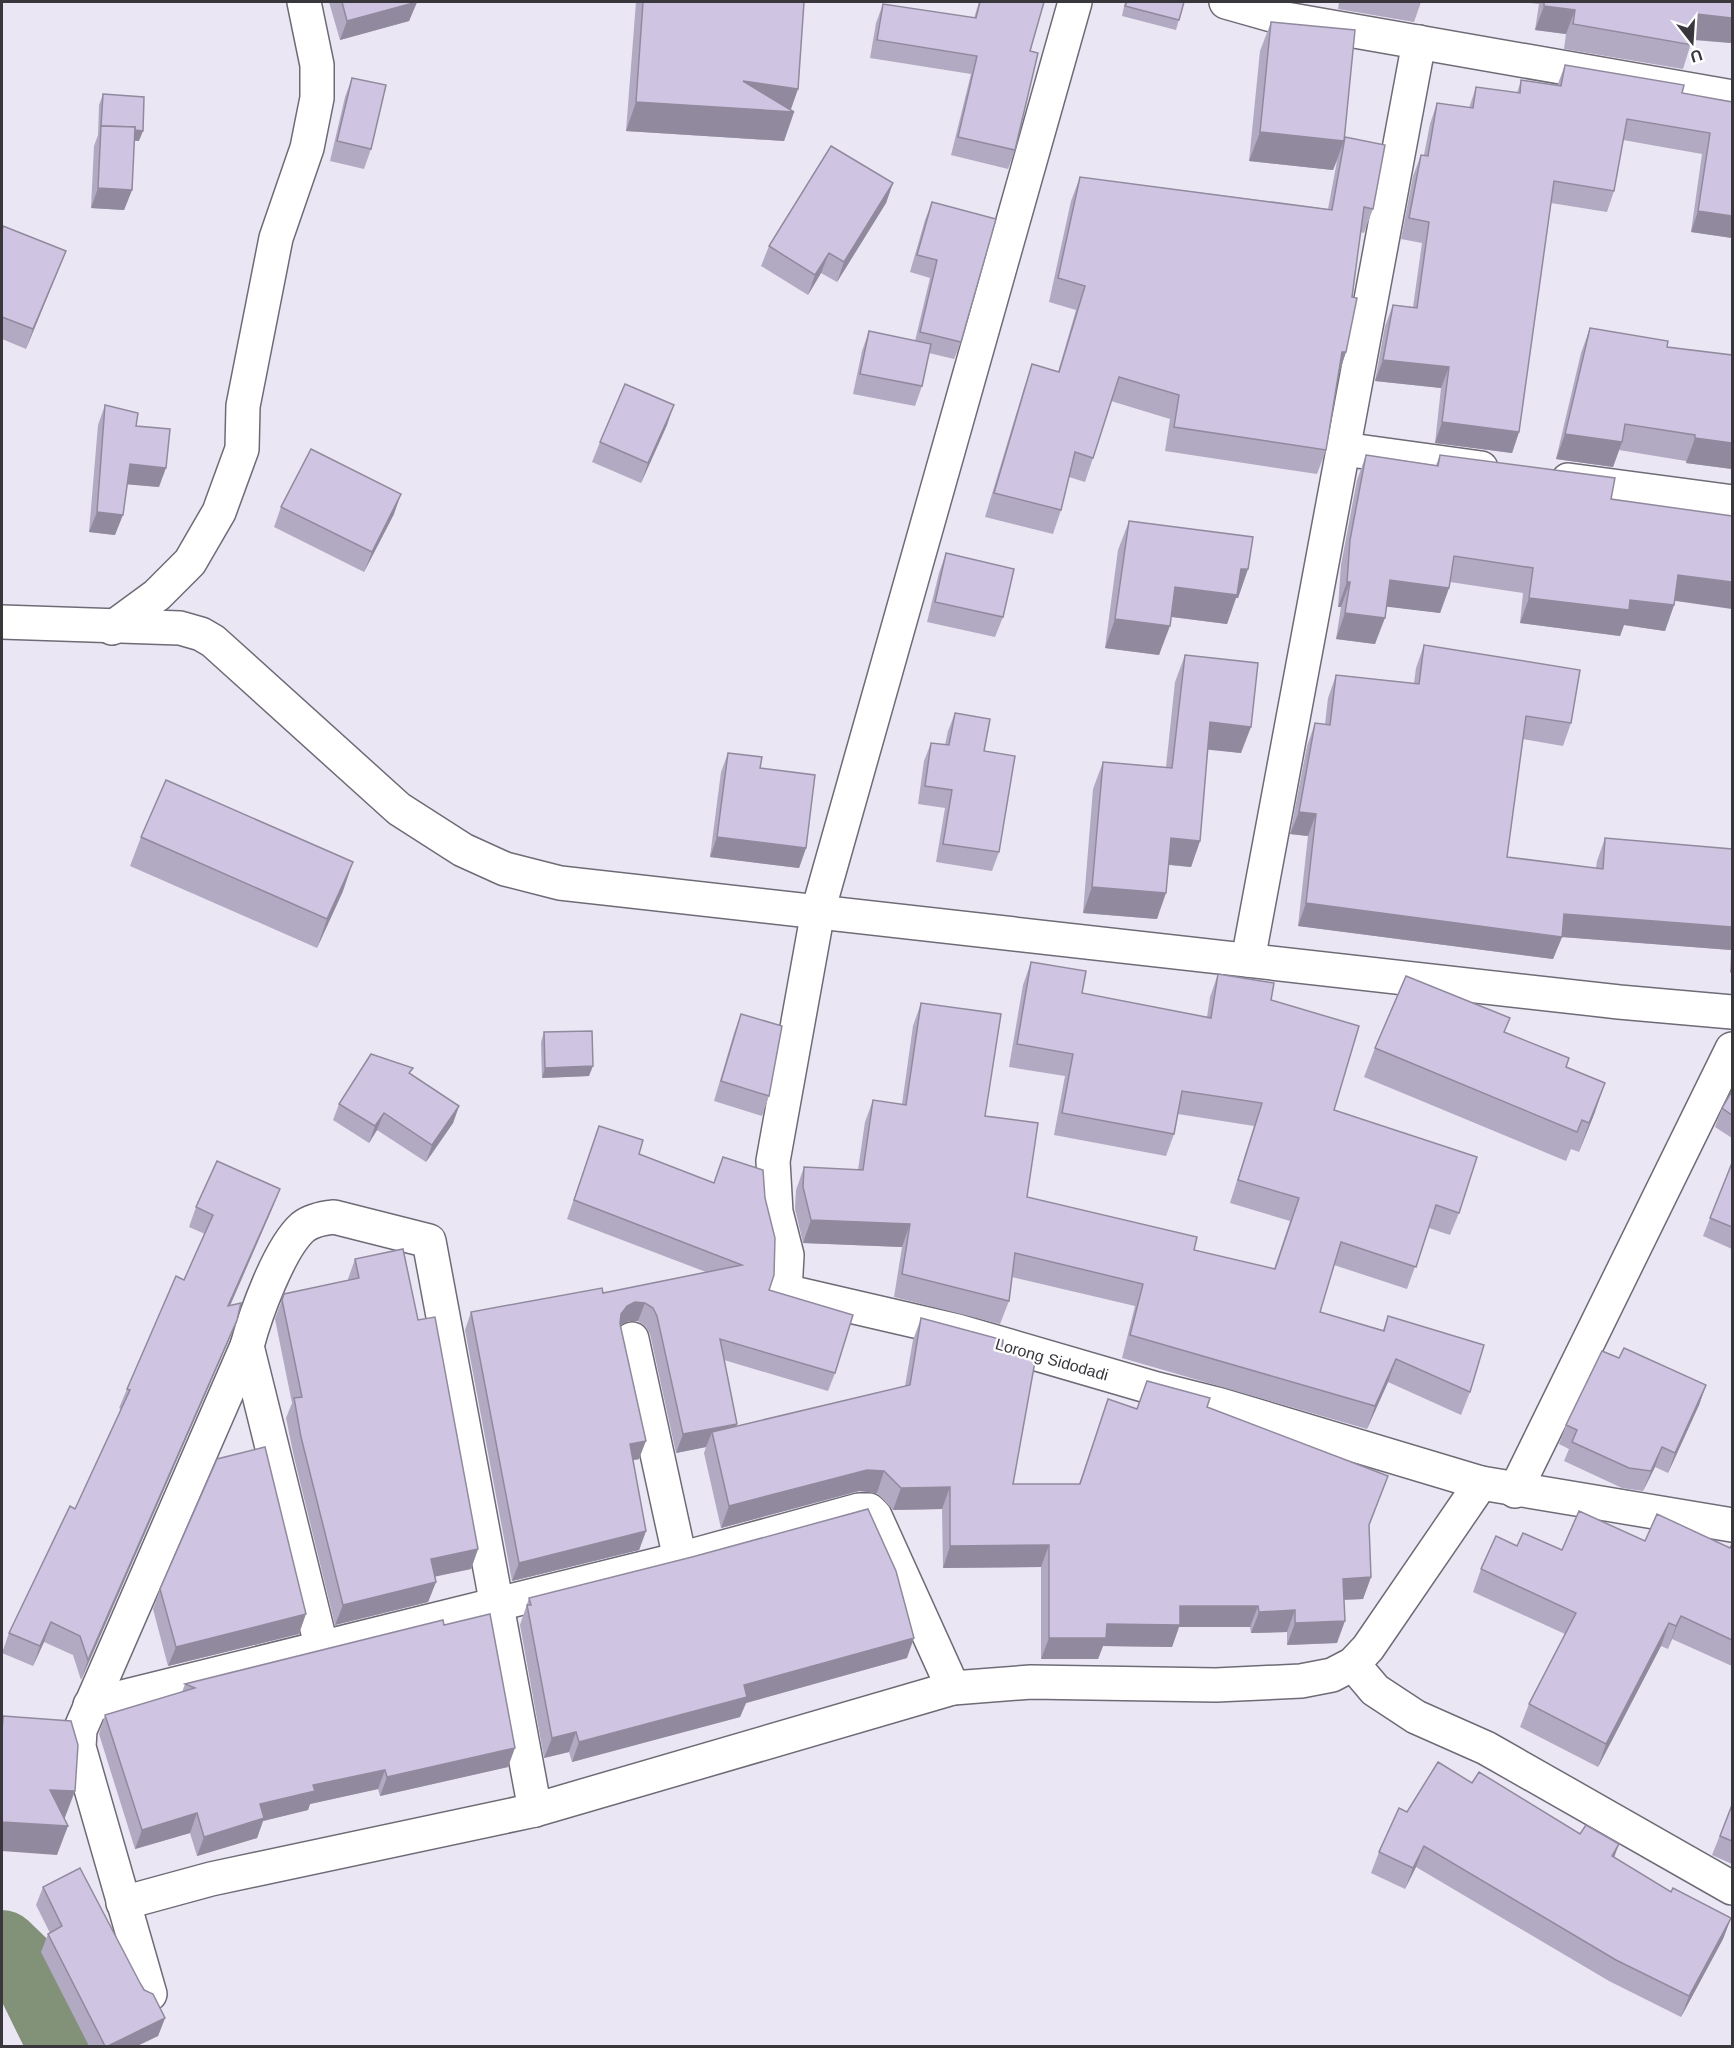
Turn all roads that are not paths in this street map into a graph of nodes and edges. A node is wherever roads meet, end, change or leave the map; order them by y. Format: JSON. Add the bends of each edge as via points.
{"nodes":[{"id":1,"x":304,"y":2,"type":"edge"},
{"id":2,"x":1074,"y":2,"type":"edge"},
{"id":3,"x":1226,"y":2,"type":"edge"},
{"id":4,"x":1419,"y":42,"type":"junction"},
{"id":5,"x":1732,"y":97,"type":"edge"},
{"id":6,"x":1343,"y":449,"type":"junction"},
{"id":7,"x":1508,"y":472,"type":"edge"},
{"id":8,"x":1544,"y":477,"type":"edge"},
{"id":9,"x":1732,"y":502,"type":"edge"},
{"id":10,"x":2,"y":622,"type":"edge"},
{"id":11,"x":112,"y":628,"type":"junction"},
{"id":12,"x":818,"y":911,"type":"junction"},
{"id":13,"x":1248,"y":960,"type":"junction"},
{"id":14,"x":1732,"y":1011,"type":"edge"},
{"id":15,"x":1732,"y":1049,"type":"edge"},
{"id":16,"x":632,"y":1339,"type":"dead end"},
{"id":17,"x":247,"y":1346,"type":"junction"},
{"id":18,"x":1480,"y":1483,"type":"junction"},
{"id":19,"x":1515,"y":1491,"type":"junction"},
{"id":20,"x":1732,"y":1525,"type":"edge"},
{"id":21,"x":680,"y":1559,"type":"junction"},
{"id":22,"x":496,"y":1605,"type":"junction"},
{"id":23,"x":322,"y":1649,"type":"junction"},
{"id":24,"x":1353,"y":1664,"type":"junction"},
{"id":25,"x":953,"y":1688,"type":"junction"},
{"id":26,"x":90,"y":1706,"type":"junction"},
{"id":27,"x":535,"y":1810,"type":"junction"},
{"id":28,"x":1732,"y":1888,"type":"edge"},
{"id":29,"x":123,"y":1903,"type":"junction"},
{"id":30,"x":150,"y":1994,"type":"edge"}],
"edges":[{"from":1,"to":11,"type":"street","via":[[318,65],[317,98],[307,148],[276,238],[243,405],[242,449],[219,512],[190,562],[157,595]]},
{"from":2,"to":12,"type":"street"},
{"from":3,"to":4,"type":"street","via":[[1286,19]]},
{"from":4,"to":5,"type":"street"},
{"from":4,"to":6,"type":"street"},
{"from":6,"to":7,"type":"street"},
{"from":6,"to":13,"type":"street"},
{"from":8,"to":9,"type":"street"},
{"from":10,"to":11,"type":"street"},
{"from":11,"to":12,"type":"street","via":[[180,628],[213,641],[399,809],[463,850],[505,869],[560,883]]},
{"from":12,"to":13,"type":"street"},
{"from":12,"to":18,"type":"street","name":"Lorong Sidodadi","via":[[773,1161],[776,1212],[787,1255],[785,1291],[958,1331]]},
{"from":13,"to":14,"type":"street"},
{"from":15,"to":19,"type":"street"},
{"from":16,"to":21,"type":"street"},
{"from":17,"to":22,"type":"street","via":[[257,1310],[303,1227],[320,1218],[334,1217],[429,1241]]},
{"from":17,"to":23,"type":"street"},
{"from":17,"to":26,"type":"street"},
{"from":18,"to":19,"type":"street","name":"Lorong Sidodadi"},
{"from":18,"to":24,"type":"street","via":[[1368,1648]]},
{"from":19,"to":20,"type":"street","name":"Lorong Sidodadi"},
{"from":21,"to":22,"type":"street"},
{"from":21,"to":25,"type":"street","via":[[839,1514],[869,1510]]},
{"from":22,"to":23,"type":"street"},
{"from":22,"to":27,"type":"street"},
{"from":23,"to":26,"type":"street"},
{"from":24,"to":25,"type":"street","via":[[1321,1679],[1301,1681],[1216,1685],[1031,1682]]},
{"from":24,"to":28,"type":"street","via":[[1375,1690],[1416,1717],[1486,1748]]},
{"from":25,"to":27,"type":"street"},
{"from":26,"to":29,"type":"street","via":[[80,1730],[79,1748]]},
{"from":27,"to":29,"type":"street","via":[[211,1879]]},
{"from":29,"to":30,"type":"street"}]}
